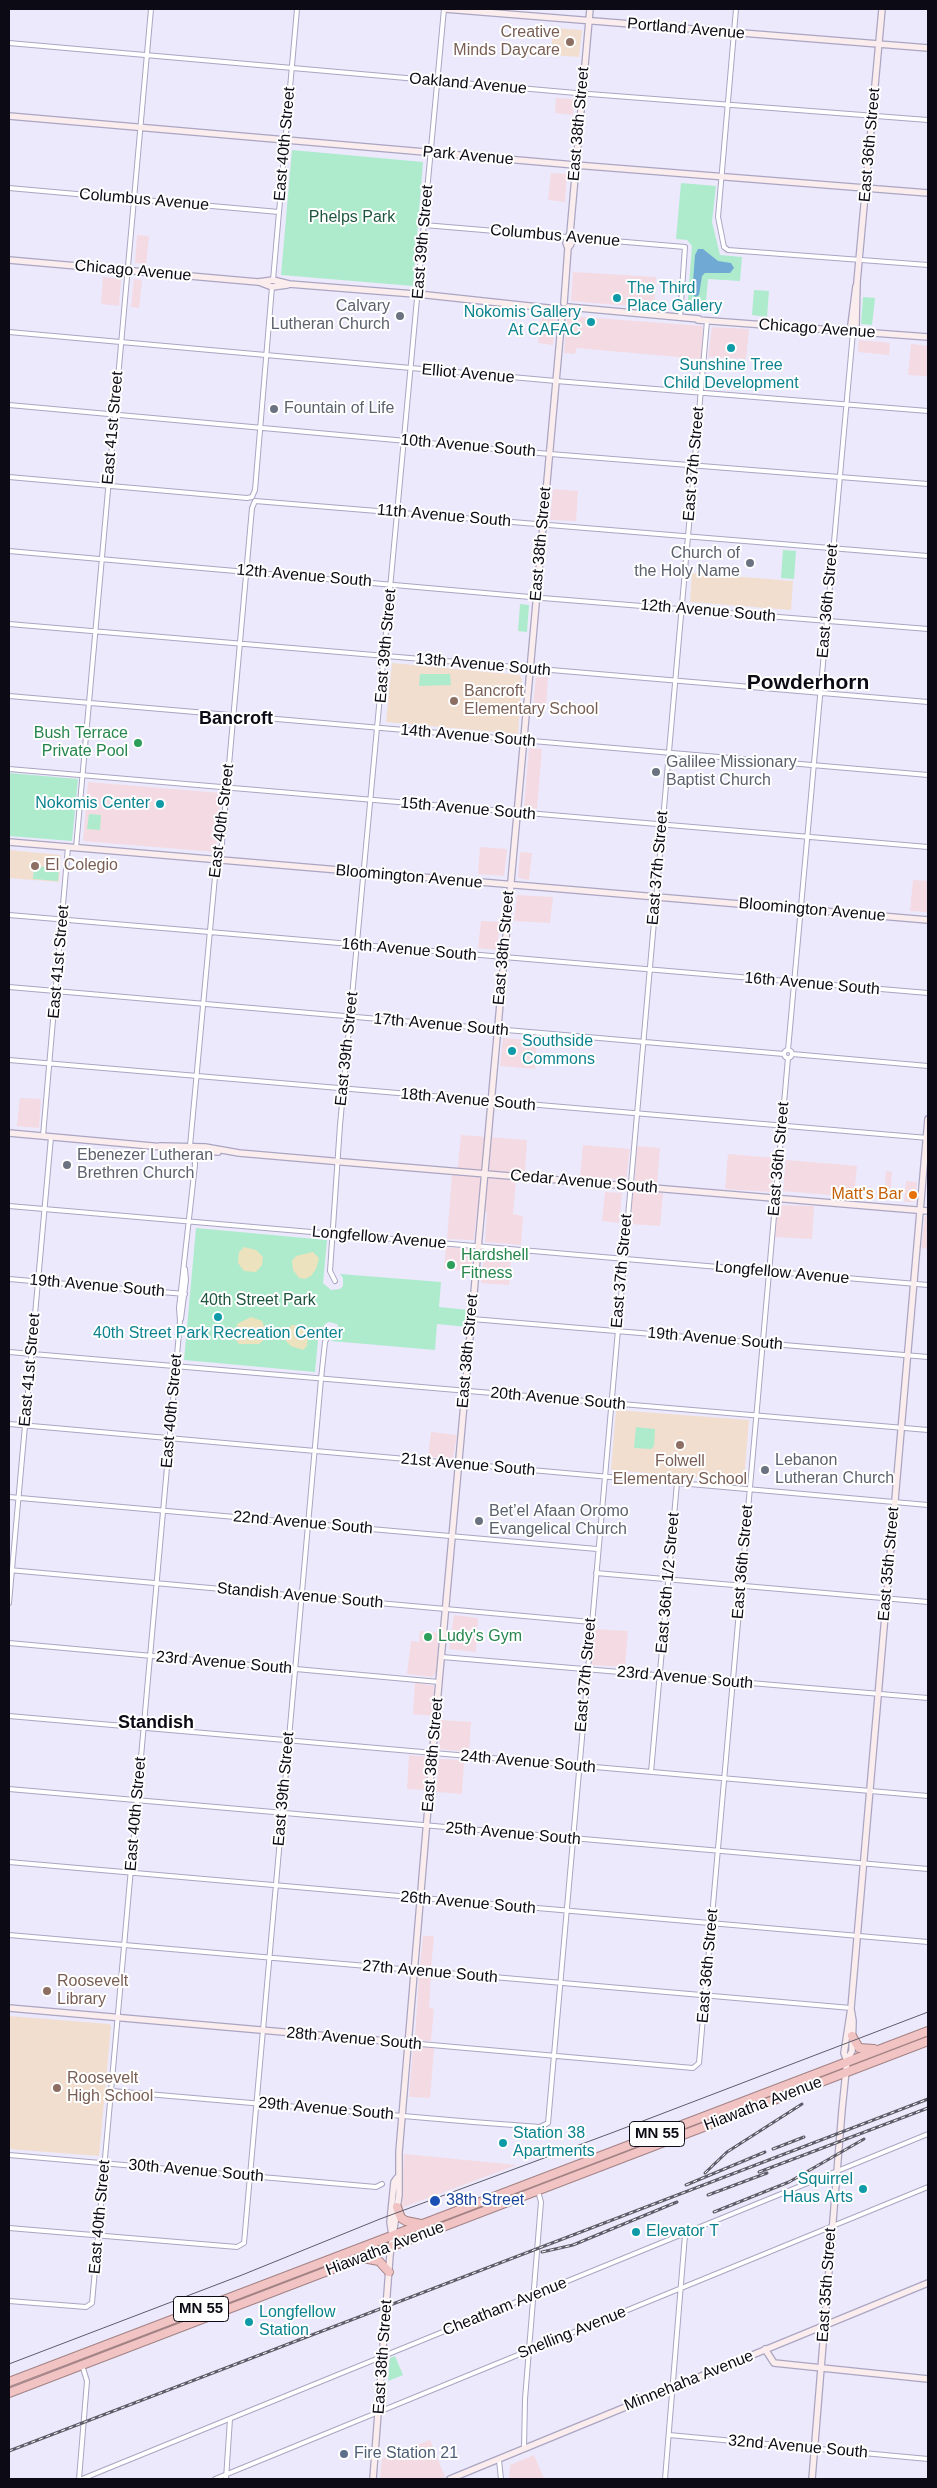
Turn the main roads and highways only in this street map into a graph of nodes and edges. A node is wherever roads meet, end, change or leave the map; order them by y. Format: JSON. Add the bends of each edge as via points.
{"nodes":[{"id":1,"x":928,"y":2030,"type":"edge"},
{"id":2,"x":852,"y":2036,"type":"road end"},
{"id":3,"x":928,"y":2041,"type":"edge"},
{"id":4,"x":881,"y":2049,"type":"junction"},
{"id":5,"x":398,"y":2207,"type":"road end"},
{"id":6,"x":423,"y":2224,"type":"junction"},
{"id":7,"x":361,"y":2258,"type":"junction"},
{"id":8,"x":389,"y":2272,"type":"road end"},
{"id":9,"x":9,"y":2382,"type":"edge"},
{"id":10,"x":9,"y":2393,"type":"edge"}],
"edges":[{"from":1,"to":4,"type":"highway","name":"Hiawatha Avenue","number":"MN 55"},
{"from":2,"to":4,"type":"highway","via":[[860,2048]]},
{"from":3,"to":7,"type":"highway","name":"Hiawatha Avenue","number":"MN 55"},
{"from":4,"to":6,"type":"highway","name":"Hiawatha Avenue","number":"MN 55"},
{"from":5,"to":6,"type":"highway","via":[[401,2218]]},
{"from":6,"to":9,"type":"highway","name":"Hiawatha Avenue","number":"MN 55"},
{"from":7,"to":8,"type":"highway","via":[[379,2261]]},
{"from":7,"to":10,"type":"highway","name":"Hiawatha Avenue","number":"MN 55"}]}
